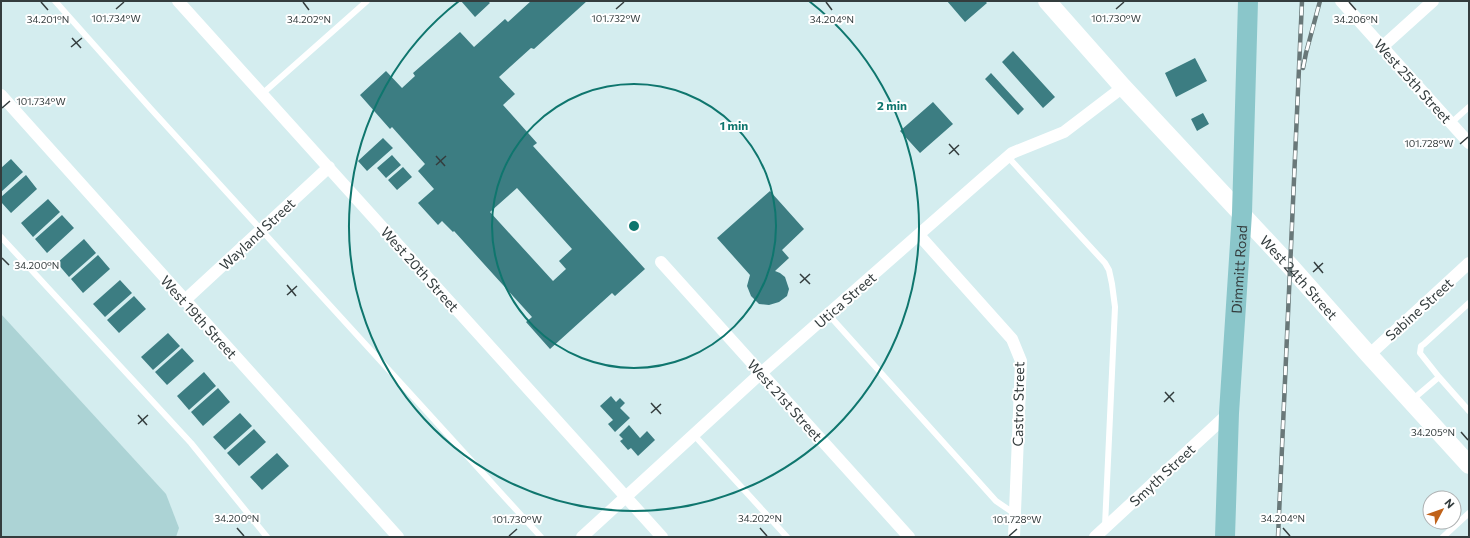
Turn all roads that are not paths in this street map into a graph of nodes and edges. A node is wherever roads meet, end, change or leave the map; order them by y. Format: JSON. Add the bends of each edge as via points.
{"nodes":[{"id":1,"x":55,"y":1,"type":"edge"},
{"id":2,"x":178,"y":1,"type":"edge"},
{"id":3,"x":367,"y":1,"type":"edge"},
{"id":4,"x":1047,"y":1,"type":"edge"},
{"id":5,"x":1248,"y":1,"type":"edge"},
{"id":6,"x":1433,"y":1,"type":"edge"},
{"id":7,"x":1341,"y":2,"type":"edge"},
{"id":8,"x":1382,"y":47,"type":"junction"},
{"id":9,"x":1124,"y":87,"type":"junction"},
{"id":10,"x":262,"y":94,"type":"junction"},
{"id":11,"x":3,"y":101,"type":"edge"},
{"id":12,"x":1469,"y":107,"type":"edge"},
{"id":13,"x":1451,"y":123,"type":"junction"},
{"id":14,"x":1469,"y":143,"type":"edge"},
{"id":15,"x":1008,"y":157,"type":"junction"},
{"id":16,"x":329,"y":168,"type":"junction"},
{"id":17,"x":1242,"y":214,"type":"junction"},
{"id":18,"x":261,"y":229,"type":"junction"},
{"id":19,"x":919,"y":235,"type":"junction"},
{"id":20,"x":1,"y":237,"type":"edge"},
{"id":21,"x":661,"y":262,"type":"dead end"},
{"id":22,"x":1469,"y":263,"type":"edge"},
{"id":23,"x":184,"y":301,"type":"junction"},
{"id":24,"x":1469,"y":303,"type":"edge"},
{"id":25,"x":828,"y":314,"type":"junction"},
{"id":26,"x":1369,"y":355,"type":"junction"},
{"id":27,"x":761,"y":373,"type":"junction"},
{"id":28,"x":1438,"y":377,"type":"junction"},
{"id":29,"x":1411,"y":401,"type":"junction"},
{"id":30,"x":1469,"y":411,"type":"edge"},
{"id":31,"x":1229,"y":413,"type":"junction"},
{"id":32,"x":694,"y":434,"type":"junction"},
{"id":33,"x":1469,"y":465,"type":"edge"},
{"id":34,"x":626,"y":498,"type":"junction"},
{"id":35,"x":1469,"y":513,"type":"edge"},
{"id":36,"x":1015,"y":514,"type":"junction"},
{"id":37,"x":1105,"y":527,"type":"junction"},
{"id":38,"x":267,"y":537,"type":"edge"},
{"id":39,"x":398,"y":537,"type":"edge"},
{"id":40,"x":541,"y":537,"type":"edge"},
{"id":41,"x":582,"y":537,"type":"edge"},
{"id":42,"x":662,"y":537,"type":"edge"},
{"id":43,"x":787,"y":537,"type":"edge"},
{"id":44,"x":909,"y":537,"type":"edge"},
{"id":45,"x":1014,"y":537,"type":"edge"},
{"id":46,"x":1095,"y":537,"type":"edge"},
{"id":47,"x":1225,"y":537,"type":"edge"},
{"id":48,"x":1443,"y":537,"type":"edge"}],
"edges":[{"from":1,"to":18,"type":"lane"},
{"from":2,"to":10,"type":"street","name":"West 20th Street"},
{"from":3,"to":10,"type":"lane"},
{"from":4,"to":9,"type":"main road","name":"West 24th Street"},
{"from":5,"to":17,"type":"main road","name":"Dimmitt Road"},
{"from":6,"to":8,"type":"street"},
{"from":7,"to":8,"type":"street","name":"West 25th Street"},
{"from":8,"to":13,"type":"street","name":"West 25th Street"},
{"from":9,"to":15,"type":"street","name":"Utica Street","via":[[1064,132],[1012,153]]},
{"from":9,"to":17,"type":"main road","name":"West 24th Street"},
{"from":10,"to":16,"type":"street","name":"West 20th Street"},
{"from":11,"to":23,"type":"street","name":"West 19th Street"},
{"from":12,"to":13,"type":"lane"},
{"from":13,"to":14,"type":"street","name":"West 25th Street"},
{"from":15,"to":19,"type":"street","name":"Utica Street"},
{"from":15,"to":37,"type":"lane","via":[[1109,270],[1115,307]]},
{"from":16,"to":18,"type":"street","name":"Wayland Street"},
{"from":16,"to":34,"type":"street","name":"West 20th Street"},
{"from":17,"to":26,"type":"main road","name":"West 24th Street"},
{"from":17,"to":31,"type":"main road","name":"Dimmitt Road"},
{"from":18,"to":23,"type":"street","name":"Wayland Street"},
{"from":18,"to":40,"type":"lane"},
{"from":19,"to":25,"type":"street","name":"Utica Street"},
{"from":19,"to":36,"type":"street","name":"Castro Street","via":[[1012,339],[1021,361]]},
{"from":20,"to":38,"type":"lane","via":[[191,443]]},
{"from":21,"to":27,"type":"street","name":"West 21st Street"},
{"from":22,"to":26,"type":"street","name":"Sabine Street"},
{"from":23,"to":39,"type":"street","name":"West 19th Street"},
{"from":24,"to":28,"type":"lane","via":[[1421,346],[1422,357]]},
{"from":25,"to":27,"type":"street","name":"Utica Street"},
{"from":25,"to":36,"type":"lane","via":[[996,501]]},
{"from":26,"to":29,"type":"main road","name":"West 24th Street"},
{"from":27,"to":32,"type":"street","name":"Utica Street"},
{"from":27,"to":44,"type":"street","name":"West 21st Street"},
{"from":28,"to":29,"type":"lane"},
{"from":28,"to":30,"type":"lane"},
{"from":29,"to":33,"type":"main road","name":"West 24th Street"},
{"from":31,"to":37,"type":"street","name":"Smyth Street"},
{"from":31,"to":47,"type":"main road","name":"Dimmitt Road"},
{"from":32,"to":34,"type":"street","name":"Utica Street"},
{"from":32,"to":43,"type":"lane"},
{"from":34,"to":41,"type":"street","name":"Utica Street"},
{"from":34,"to":42,"type":"street","name":"West 20th Street"},
{"from":35,"to":48,"type":"lane"},
{"from":36,"to":45,"type":"street","name":"Castro Street"},
{"from":37,"to":46,"type":"street","name":"Smyth Street"}]}
